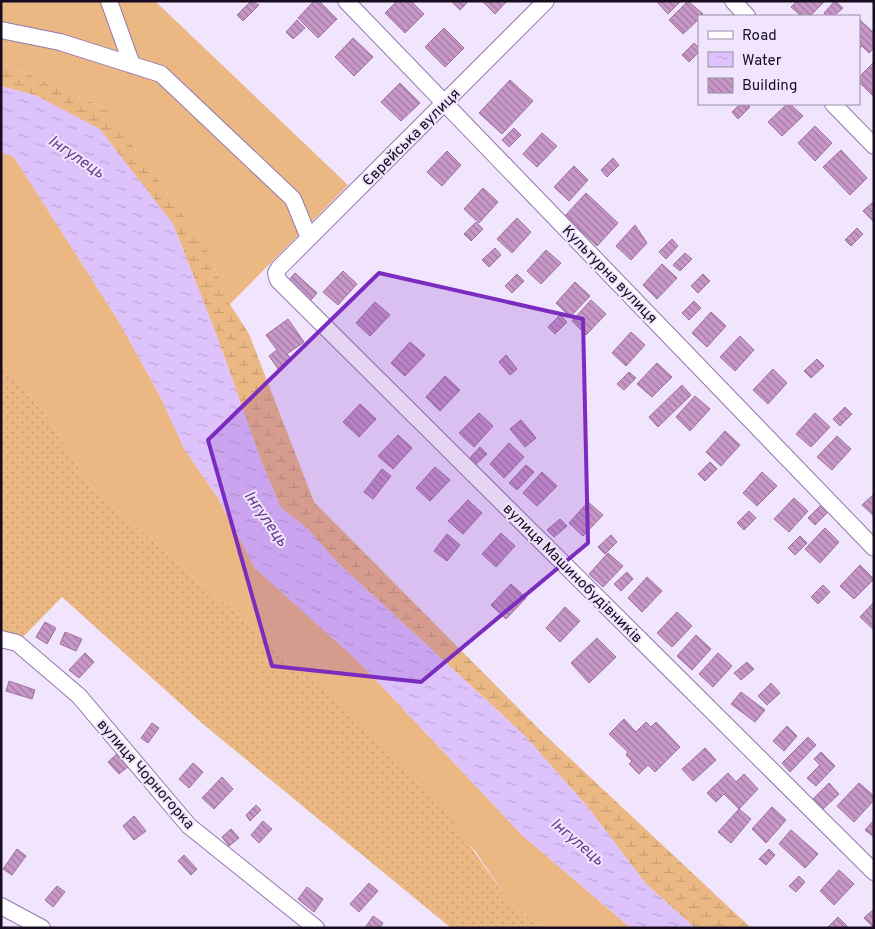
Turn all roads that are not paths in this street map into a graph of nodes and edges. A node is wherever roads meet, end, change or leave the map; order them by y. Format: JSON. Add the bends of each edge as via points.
{"nodes":[{"id":1,"x":109,"y":1,"type":"edge"},
{"id":2,"x":346,"y":1,"type":"edge"},
{"id":3,"x":546,"y":1,"type":"edge"},
{"id":4,"x":733,"y":1,"type":"edge"},
{"id":5,"x":746,"y":15,"type":"edge"},
{"id":6,"x":1,"y":30,"type":"edge"},
{"id":7,"x":132,"y":65,"type":"junction"},
{"id":8,"x":444,"y":104,"type":"junction"},
{"id":9,"x":834,"y":105,"type":"edge"},
{"id":10,"x":874,"y":146,"type":"edge"},
{"id":11,"x":310,"y":238,"type":"junction"},
{"id":12,"x":276,"y":273,"type":"joint"},
{"id":13,"x":874,"y":548,"type":"edge"},
{"id":14,"x":1,"y":639,"type":"edge"},
{"id":15,"x":874,"y":872,"type":"edge"},
{"id":16,"x":1,"y":906,"type":"edge"},
{"id":17,"x":42,"y":928,"type":"edge"},
{"id":18,"x":316,"y":928,"type":"edge"}],
"edges":[{"from":1,"to":7,"type":"street"},
{"from":2,"to":8,"type":"street","name":"Культурна вулиця"},
{"from":3,"to":8,"type":"street","name":"Єврейська вулиця"},
{"from":4,"to":5,"type":"street"},
{"from":6,"to":7,"type":"street","via":[[60,42]]},
{"from":7,"to":11,"type":"street","via":[[161,74],[293,199]]},
{"from":8,"to":11,"type":"street","name":"Єврейська вулиця"},
{"from":8,"to":13,"type":"street","name":"Культурна вулиця"},
{"from":9,"to":10,"type":"street"},
{"from":11,"to":12,"type":"street","name":"Єврейська вулиця"},
{"from":12,"to":15,"type":"street","name":"вулиця Машинобудівників","via":[[278,280]]},
{"from":14,"to":18,"type":"street","name":"вулиця Чорногорка","via":[[16,643],[79,696],[189,826]]},
{"from":16,"to":17,"type":"street"}]}
